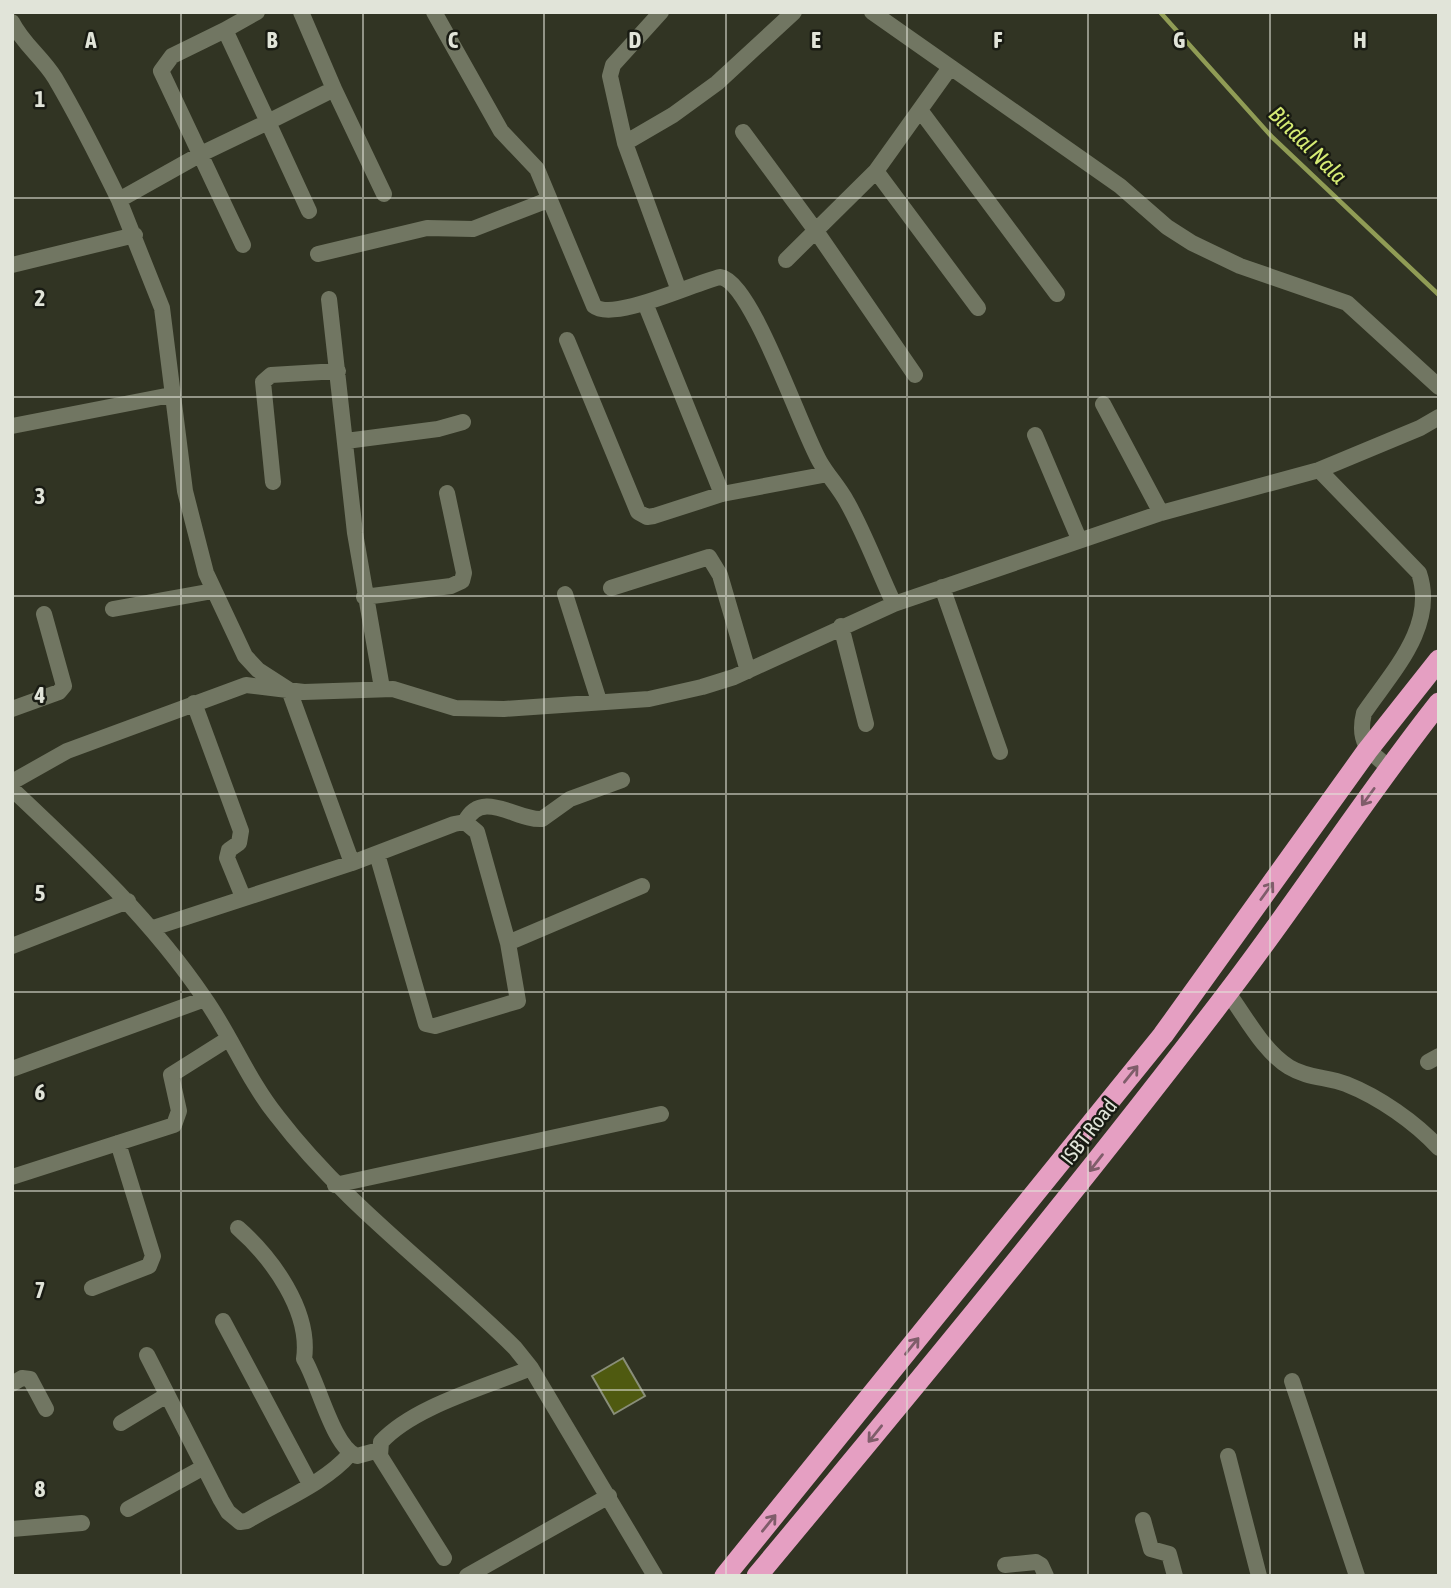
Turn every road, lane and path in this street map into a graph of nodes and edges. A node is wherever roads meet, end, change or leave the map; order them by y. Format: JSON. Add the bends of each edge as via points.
{"nodes":[{"id":1,"x":302,"y":12,"type":"edge"},
{"id":2,"x":434,"y":12,"type":"edge"},
{"id":3,"x":661,"y":12,"type":"edge"},
{"id":4,"x":794,"y":12,"type":"edge"},
{"id":5,"x":872,"y":12,"type":"edge"},
{"id":6,"x":255,"y":13,"type":"edge"},
{"id":7,"x":12,"y":22,"type":"edge"},
{"id":8,"x":225,"y":30,"type":"junction"},
{"id":9,"x":948,"y":69,"type":"junction"},
{"id":10,"x":334,"y":89,"type":"junction"},
{"id":11,"x":920,"y":110,"type":"junction"},
{"id":12,"x":268,"y":122,"type":"junction"},
{"id":13,"x":743,"y":132,"type":"dead end"},
{"id":14,"x":625,"y":143,"type":"junction"},
{"id":15,"x":201,"y":154,"type":"junction"},
{"id":16,"x":876,"y":171,"type":"junction"},
{"id":17,"x":384,"y":194,"type":"dead end"},
{"id":18,"x":119,"y":200,"type":"junction"},
{"id":19,"x":548,"y":200,"type":"junction"},
{"id":20,"x":309,"y":211,"type":"dead end"},
{"id":21,"x":816,"y":231,"type":"junction"},
{"id":22,"x":135,"y":235,"type":"junction"},
{"id":23,"x":243,"y":245,"type":"dead end"},
{"id":24,"x":318,"y":254,"type":"dead end"},
{"id":25,"x":786,"y":260,"type":"dead end"},
{"id":26,"x":12,"y":265,"type":"edge"},
{"id":27,"x":678,"y":288,"type":"junction"},
{"id":28,"x":1057,"y":294,"type":"dead end"},
{"id":29,"x":329,"y":299,"type":"dead end"},
{"id":30,"x":645,"y":303,"type":"junction"},
{"id":31,"x":978,"y":308,"type":"dead end"},
{"id":32,"x":567,"y":340,"type":"dead end"},
{"id":33,"x":338,"y":371,"type":"junction"},
{"id":34,"x":915,"y":375,"type":"dead end"},
{"id":35,"x":1439,"y":387,"type":"edge"},
{"id":36,"x":171,"y":396,"type":"junction"},
{"id":37,"x":1103,"y":404,"type":"dead end"},
{"id":38,"x":1439,"y":418,"type":"edge"},
{"id":39,"x":463,"y":422,"type":"dead end"},
{"id":40,"x":12,"y":426,"type":"edge"},
{"id":41,"x":1035,"y":435,"type":"dead end"},
{"id":42,"x":345,"y":441,"type":"junction"},
{"id":43,"x":1319,"y":470,"type":"junction"},
{"id":44,"x":828,"y":474,"type":"junction"},
{"id":45,"x":273,"y":482,"type":"dead end"},
{"id":46,"x":447,"y":493,"type":"dead end"},
{"id":47,"x":722,"y":494,"type":"junction"},
{"id":48,"x":1161,"y":513,"type":"junction"},
{"id":49,"x":1079,"y":539,"type":"junction"},
{"id":50,"x":942,"y":587,"type":"junction"},
{"id":51,"x":611,"y":588,"type":"dead end"},
{"id":52,"x":213,"y":591,"type":"junction"},
{"id":53,"x":565,"y":594,"type":"dead end"},
{"id":54,"x":364,"y":597,"type":"junction"},
{"id":55,"x":894,"y":604,"type":"junction"},
{"id":56,"x":113,"y":609,"type":"dead end"},
{"id":57,"x":44,"y":614,"type":"dead end"},
{"id":58,"x":841,"y":626,"type":"junction"},
{"id":59,"x":1439,"y":660,"type":"edge"},
{"id":60,"x":748,"y":671,"type":"junction"},
{"id":61,"x":382,"y":688,"type":"junction"},
{"id":62,"x":289,"y":690,"type":"junction"},
{"id":63,"x":598,"y":701,"type":"junction"},
{"id":64,"x":194,"y":703,"type":"junction"},
{"id":65,"x":1439,"y":703,"type":"edge"},
{"id":66,"x":12,"y":709,"type":"edge"},
{"id":67,"x":866,"y":723,"type":"dead end"},
{"id":68,"x":1367,"y":751,"type":"junction"},
{"id":69,"x":1000,"y":752,"type":"dead end"},
{"id":70,"x":1389,"y":767,"type":"junction"},
{"id":71,"x":622,"y":780,"type":"dead end"},
{"id":72,"x":12,"y":782,"type":"edge"},
{"id":73,"x":12,"y":789,"type":"edge"},
{"id":74,"x":465,"y":822,"type":"junction"},
{"id":75,"x":377,"y":854,"type":"junction"},
{"id":76,"x":352,"y":863,"type":"junction"},
{"id":77,"x":642,"y":886,"type":"dead end"},
{"id":78,"x":243,"y":897,"type":"junction"},
{"id":79,"x":128,"y":901,"type":"junction"},
{"id":80,"x":153,"y":928,"type":"junction"},
{"id":81,"x":508,"y":943,"type":"junction"},
{"id":82,"x":12,"y":946,"type":"edge"},
{"id":83,"x":1228,"y":993,"type":"junction"},
{"id":84,"x":205,"y":999,"type":"junction"},
{"id":85,"x":228,"y":1039,"type":"junction"},
{"id":86,"x":12,"y":1069,"type":"edge"},
{"id":87,"x":661,"y":1114,"type":"dead end"},
{"id":88,"x":118,"y":1143,"type":"junction"},
{"id":89,"x":1439,"y":1148,"type":"edge"},
{"id":90,"x":12,"y":1177,"type":"edge"},
{"id":91,"x":335,"y":1185,"type":"junction"},
{"id":92,"x":238,"y":1228,"type":"dead end"},
{"id":93,"x":92,"y":1288,"type":"dead end"},
{"id":94,"x":223,"y":1321,"type":"dead end"},
{"id":95,"x":147,"y":1355,"type":"dead end"},
{"id":96,"x":531,"y":1368,"type":"junction"},
{"id":97,"x":1292,"y":1381,"type":"dead end"},
{"id":98,"x":12,"y":1384,"type":"edge"},
{"id":99,"x":167,"y":1395,"type":"junction"},
{"id":100,"x":46,"y":1409,"type":"dead end"},
{"id":101,"x":121,"y":1423,"type":"dead end"},
{"id":102,"x":379,"y":1450,"type":"junction"},
{"id":103,"x":350,"y":1454,"type":"junction"},
{"id":104,"x":1228,"y":1456,"type":"dead end"},
{"id":105,"x":204,"y":1467,"type":"junction"},
{"id":106,"x":310,"y":1484,"type":"junction"},
{"id":107,"x":609,"y":1496,"type":"junction"},
{"id":108,"x":128,"y":1509,"type":"dead end"},
{"id":109,"x":1143,"y":1520,"type":"dead end"},
{"id":110,"x":82,"y":1523,"type":"dead end"},
{"id":111,"x":12,"y":1528,"type":"edge"},
{"id":112,"x":444,"y":1558,"type":"dead end"},
{"id":113,"x":1005,"y":1565,"type":"dead end"},
{"id":114,"x":467,"y":1576,"type":"edge"},
{"id":115,"x":655,"y":1576,"type":"edge"},
{"id":116,"x":725,"y":1576,"type":"edge"},
{"id":117,"x":757,"y":1576,"type":"edge"},
{"id":118,"x":1046,"y":1576,"type":"edge"},
{"id":119,"x":1175,"y":1576,"type":"edge"},
{"id":120,"x":1259,"y":1576,"type":"edge"},
{"id":121,"x":1357,"y":1576,"type":"edge"}],
"edges":[{"from":1,"to":10,"type":"street"},
{"from":2,"to":19,"type":"street","via":[[501,131],[537,169]]},
{"from":3,"to":14,"type":"street","via":[[611,71]]},
{"from":4,"to":14,"type":"street","via":[[717,83]]},
{"from":5,"to":9,"type":"street"},
{"from":6,"to":8,"type":"street"},
{"from":7,"to":18,"type":"street","via":[[24,44],[54,78]]},
{"from":8,"to":12,"type":"street"},
{"from":8,"to":15,"type":"street","via":[[172,56],[161,71]]},
{"from":9,"to":11,"type":"street"},
{"from":9,"to":35,"type":"street","via":[[1090,165],[1192,243],[1240,267],[1347,303]]},
{"from":10,"to":12,"type":"street"},
{"from":10,"to":17,"type":"street"},
{"from":11,"to":16,"type":"street"},
{"from":11,"to":28,"type":"street"},
{"from":12,"to":15,"type":"street"},
{"from":12,"to":20,"type":"street"},
{"from":13,"to":21,"type":"street"},
{"from":14,"to":27,"type":"street"},
{"from":15,"to":18,"type":"street"},
{"from":15,"to":23,"type":"street"},
{"from":16,"to":21,"type":"street"},
{"from":16,"to":31,"type":"street"},
{"from":18,"to":22,"type":"street"},
{"from":19,"to":24,"type":"street","via":[[472,229],[427,229]]},
{"from":19,"to":30,"type":"street","via":[[594,306],[604,312]]},
{"from":21,"to":25,"type":"street"},
{"from":21,"to":34,"type":"street"},
{"from":22,"to":26,"type":"street"},
{"from":22,"to":36,"type":"street","via":[[162,308]]},
{"from":27,"to":30,"type":"street"},
{"from":27,"to":44,"type":"street","via":[[720,276],[731,280]]},
{"from":29,"to":33,"type":"street"},
{"from":30,"to":47,"type":"street"},
{"from":32,"to":47,"type":"street","via":[[638,512],[654,516]]},
{"from":33,"to":42,"type":"street"},
{"from":33,"to":45,"type":"street","via":[[271,375],[263,382]]},
{"from":36,"to":40,"type":"street"},
{"from":36,"to":52,"type":"street","via":[[185,491]]},
{"from":37,"to":48,"type":"street"},
{"from":38,"to":43,"type":"street"},
{"from":39,"to":42,"type":"street"},
{"from":41,"to":49,"type":"street"},
{"from":42,"to":54,"type":"street"},
{"from":43,"to":48,"type":"street"},
{"from":43,"to":68,"type":"street","via":[[1419,573],[1423,585],[1422,615],[1414,638],[1364,713],[1362,736]]},
{"from":44,"to":47,"type":"street"},
{"from":44,"to":55,"type":"street","via":[[847,502]]},
{"from":46,"to":54,"type":"street","via":[[464,573],[461,581]]},
{"from":48,"to":49,"type":"street"},
{"from":49,"to":50,"type":"street"},
{"from":50,"to":55,"type":"street"},
{"from":50,"to":69,"type":"street"},
{"from":51,"to":60,"type":"street","via":[[709,557],[720,575]]},
{"from":52,"to":56,"type":"street"},
{"from":52,"to":62,"type":"street","via":[[250,662]]},
{"from":53,"to":63,"type":"street"},
{"from":54,"to":61,"type":"street"},
{"from":55,"to":58,"type":"street"},
{"from":57,"to":66,"type":"street","via":[[64,686]]},
{"from":58,"to":60,"type":"street"},
{"from":58,"to":67,"type":"street"},
{"from":59,"to":68,"type":"highway"},
{"from":60,"to":63,"type":"street","via":[[649,699]]},
{"from":61,"to":62,"type":"street"},
{"from":61,"to":63,"type":"street","via":[[455,708]]},
{"from":62,"to":64,"type":"street","via":[[246,685]]},
{"from":62,"to":76,"type":"street"},
{"from":64,"to":72,"type":"street","via":[[67,751]]},
{"from":64,"to":78,"type":"street","via":[[240,831],[241,839],[227,858]]},
{"from":65,"to":70,"type":"highway","name":"ISBT Road"},
{"from":68,"to":70,"type":"street"},
{"from":116,"to":68,"type":"highway","one_way":true,"via":[[1163,1035]]},
{"from":70,"to":83,"type":"highway","name":"ISBT Road","one_way":true},
{"from":71,"to":74,"type":"street","via":[[570,799],[542,820],[492,807],[472,812]]},
{"from":73,"to":79,"type":"street"},
{"from":74,"to":75,"type":"street"},
{"from":74,"to":81,"type":"street","via":[[477,832]]},
{"from":75,"to":76,"type":"street"},
{"from":75,"to":81,"type":"street","via":[[422,1017],[429,1026],[518,1001]]},
{"from":76,"to":78,"type":"street"},
{"from":77,"to":81,"type":"street"},
{"from":78,"to":80,"type":"street"},
{"from":79,"to":80,"type":"street"},
{"from":79,"to":82,"type":"street"},
{"from":80,"to":84,"type":"street"},
{"from":83,"to":89,"type":"street","via":[[1284,1064],[1366,1093]]},
{"from":83,"to":117,"type":"highway","name":"ISBT Road","one_way":true,"via":[[1079,1185]]},
{"from":84,"to":85,"type":"street"},
{"from":84,"to":86,"type":"street"},
{"from":85,"to":88,"type":"street","via":[[171,1075],[179,1111],[174,1125]]},
{"from":85,"to":91,"type":"street","via":[[275,1115]]},
{"from":87,"to":91,"type":"street"},
{"from":88,"to":90,"type":"street"},
{"from":88,"to":93,"type":"street","via":[[153,1256],[149,1266]]},
{"from":91,"to":96,"type":"street","via":[[497,1331]]},
{"from":92,"to":103,"type":"street","via":[[267,1256],[289,1294],[307,1341],[304,1359]]},
{"from":94,"to":106,"type":"street"},
{"from":95,"to":99,"type":"street"},
{"from":96,"to":102,"type":"street","via":[[402,1424],[381,1442]]},
{"from":96,"to":107,"type":"street"},
{"from":97,"to":121,"type":"street"},
{"from":98,"to":100,"type":"street","via":[[30,1379]]},
{"from":99,"to":101,"type":"street"},
{"from":99,"to":105,"type":"street"},
{"from":102,"to":103,"type":"street"},
{"from":102,"to":112,"type":"street"},
{"from":103,"to":106,"type":"street"},
{"from":104,"to":120,"type":"street"},
{"from":105,"to":106,"type":"street","via":[[228,1512],[240,1522]]},
{"from":105,"to":108,"type":"street"},
{"from":107,"to":114,"type":"street"},
{"from":107,"to":115,"type":"street"},
{"from":109,"to":119,"type":"street","via":[[1152,1550],[1170,1555]]},
{"from":110,"to":111,"type":"street"},
{"from":113,"to":118,"type":"street","via":[[1038,1563]]}]}
